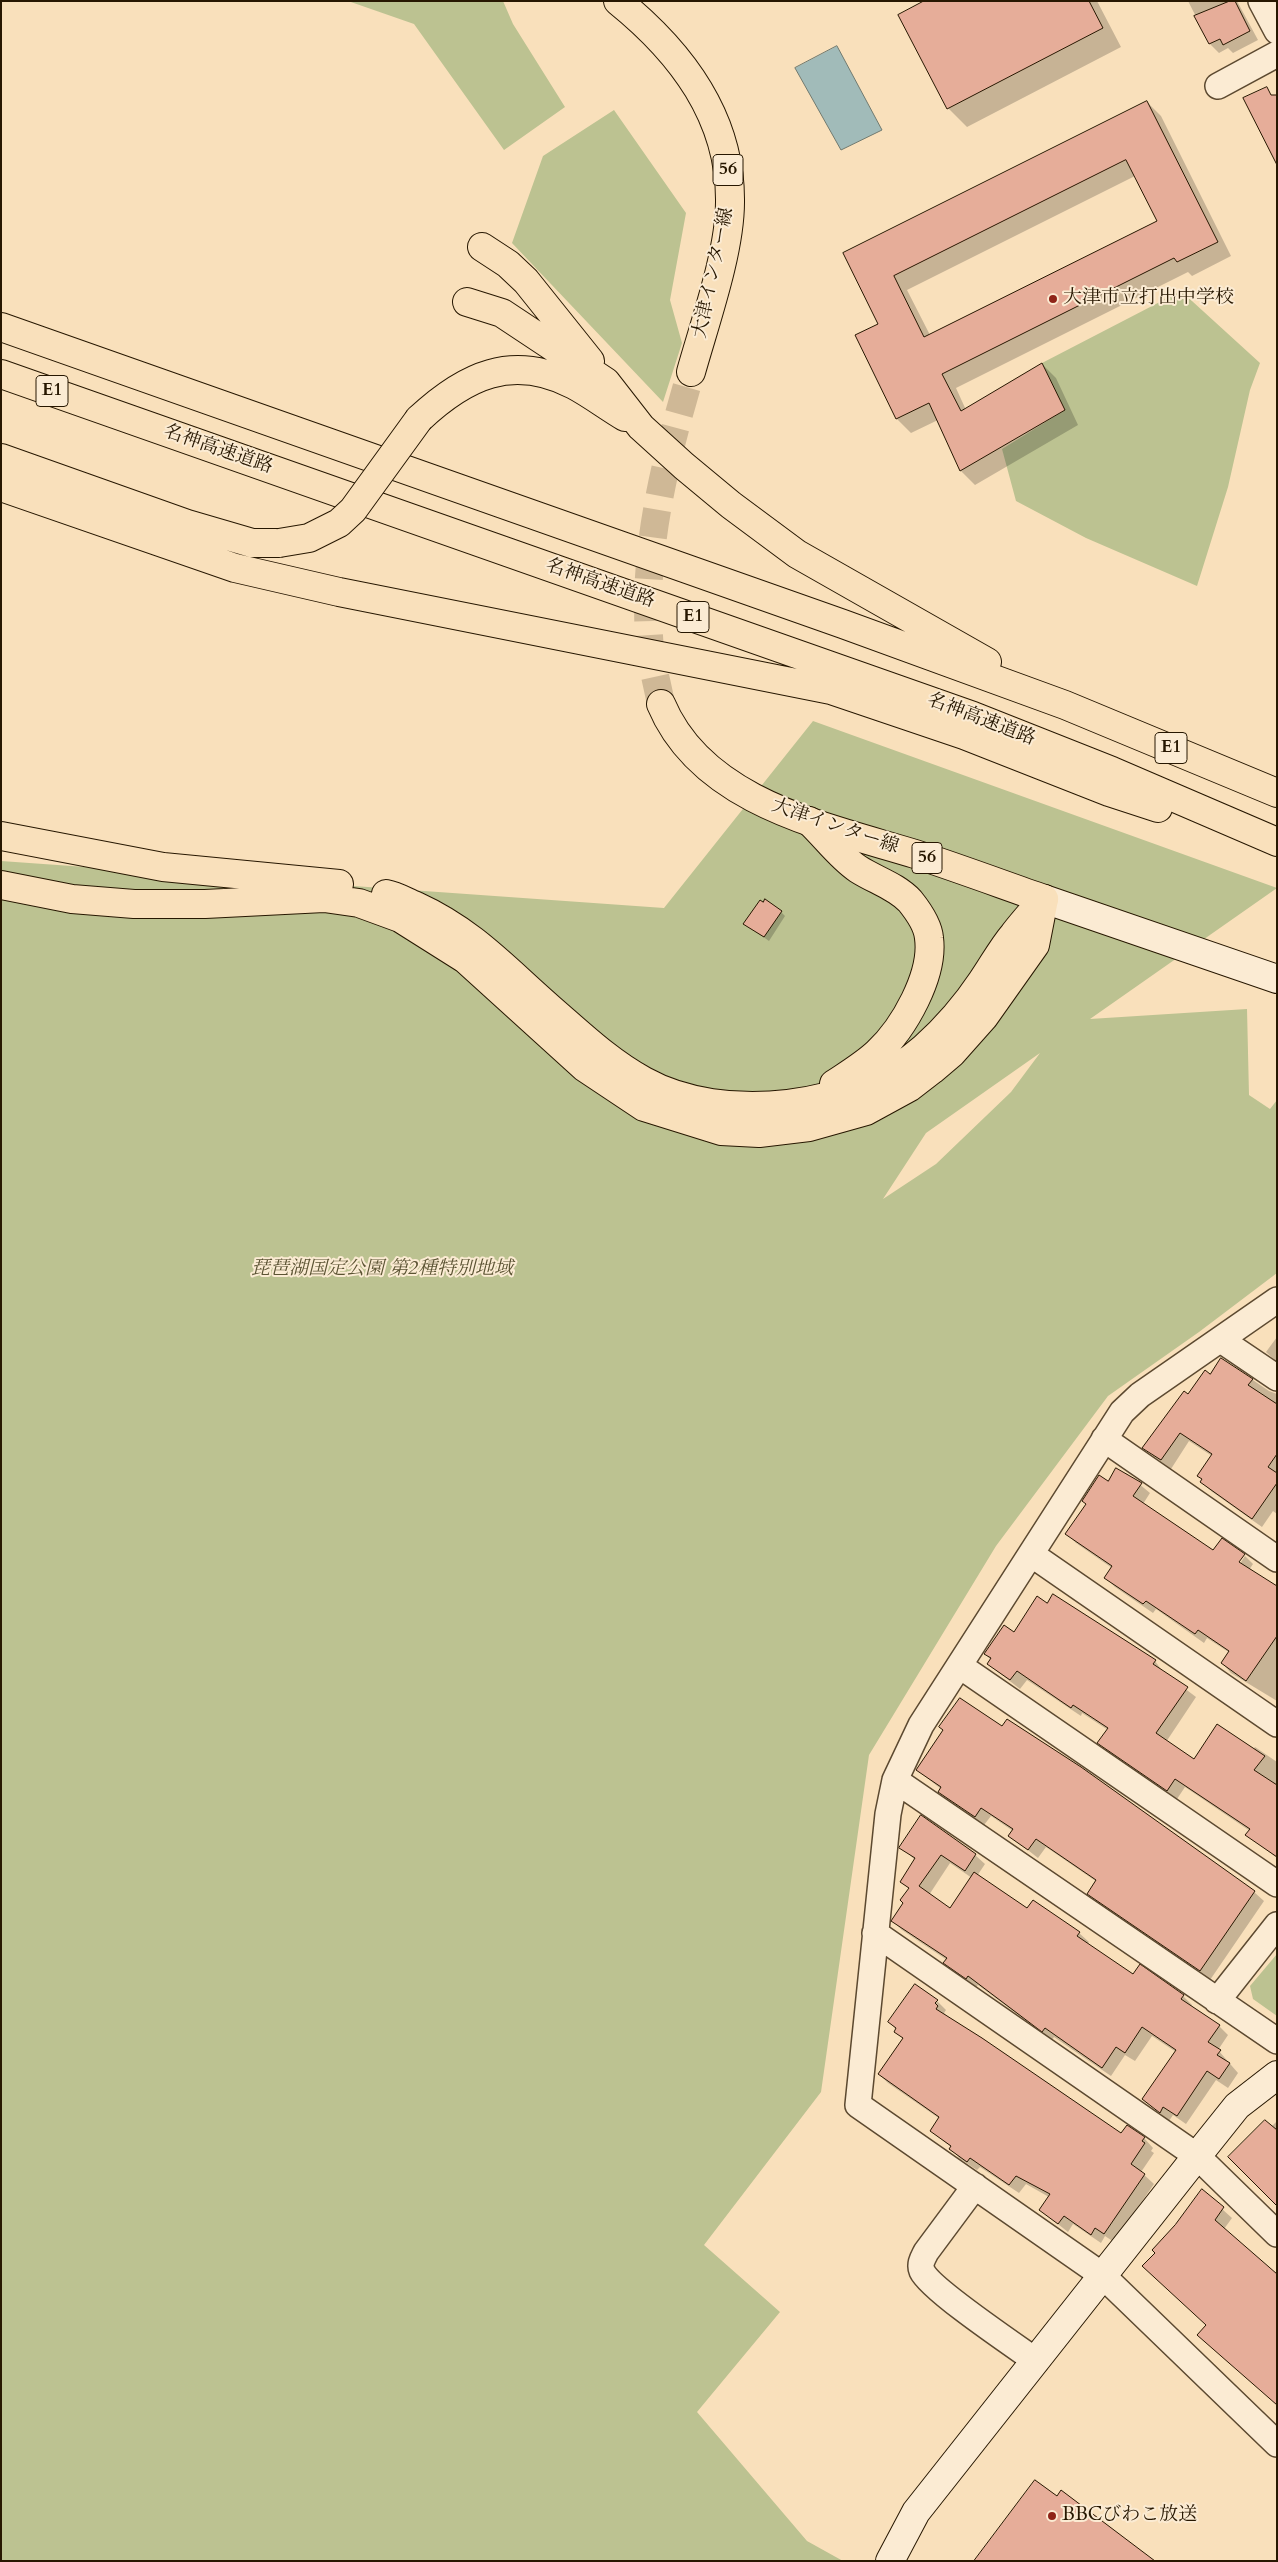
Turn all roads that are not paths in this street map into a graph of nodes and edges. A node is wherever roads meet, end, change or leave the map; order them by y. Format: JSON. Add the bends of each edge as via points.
{"nodes":[{"id":1,"x":618,"y":1,"type":"edge"},
{"id":2,"x":1261,"y":1,"type":"edge"},
{"id":3,"x":1277,"y":31,"type":"edge"},
{"id":4,"x":1277,"y":54,"type":"edge"},
{"id":5,"x":1218,"y":86,"type":"dead end"},
{"id":6,"x":482,"y":248,"type":"dead end"},
{"id":7,"x":467,"y":302,"type":"dead end"},
{"id":8,"x":1,"y":327,"type":"edge"},
{"id":9,"x":691,"y":372,"type":"tunnel mouth"},
{"id":10,"x":1,"y":374,"type":"edge"},
{"id":11,"x":606,"y":382,"type":"junction"},
{"id":12,"x":641,"y":428,"type":"junction"},
{"id":13,"x":1,"y":458,"type":"edge"},
{"id":14,"x":1,"y":487,"type":"edge"},
{"id":15,"x":661,"y":704,"type":"tunnel mouth"},
{"id":16,"x":1064,"y":705,"type":"junction"},
{"id":17,"x":1277,"y":793,"type":"edge"},
{"id":18,"x":809,"y":821,"type":"junction"},
{"id":19,"x":1,"y":836,"type":"edge"},
{"id":20,"x":1277,"y":842,"type":"edge"},
{"id":21,"x":1277,"y":848,"type":"edge"},
{"id":22,"x":1,"y":885,"type":"edge"},
{"id":23,"x":1044,"y":898,"type":"junction"},
{"id":24,"x":1277,"y":979,"type":"edge"},
{"id":25,"x":799,"y":1101,"type":"junction"},
{"id":26,"x":1277,"y":1300,"type":"edge"},
{"id":27,"x":1221,"y":1340,"type":"junction"},
{"id":28,"x":1277,"y":1378,"type":"edge"},
{"id":29,"x":1104,"y":1440,"type":"junction"},
{"id":30,"x":1031,"y":1554,"type":"junction"},
{"id":31,"x":1277,"y":1559,"type":"edge"},
{"id":32,"x":960,"y":1666,"type":"junction"},
{"id":33,"x":1277,"y":1724,"type":"edge"},
{"id":34,"x":895,"y":1780,"type":"junction"},
{"id":35,"x":1277,"y":1884,"type":"edge"},
{"id":36,"x":1277,"y":1924,"type":"edge"},
{"id":37,"x":874,"y":1933,"type":"junction"},
{"id":38,"x":1217,"y":2001,"type":"junction"},
{"id":39,"x":1277,"y":2041,"type":"edge"},
{"id":40,"x":1277,"y":2075,"type":"edge"},
{"id":41,"x":1196,"y":2156,"type":"junction"},
{"id":42,"x":975,"y":2186,"type":"junction"},
{"id":43,"x":1277,"y":2234,"type":"edge"},
{"id":44,"x":1102,"y":2275,"type":"junction"},
{"id":45,"x":1036,"y":2361,"type":"junction"},
{"id":46,"x":1277,"y":2444,"type":"edge"},
{"id":47,"x":890,"y":2561,"type":"edge"}],
"edges":[{"from":1,"to":9,"type":"main road","name":"大津インター線","number":"56","via":[[667,45],[695,82],[722,140],[730,203],[715,288]]},
{"from":2,"to":3,"type":"street"},
{"from":4,"to":5,"type":"street"},
{"from":6,"to":11,"type":"main road","via":[[508,264],[526,281]]},
{"from":7,"to":11,"type":"main road","via":[[502,313]]},
{"from":8,"to":16,"type":"main road","number":"E1"},
{"from":10,"to":20,"type":"main road","name":"名神高速道路","number":"E1","via":[[973,716]]},
{"from":11,"to":12,"type":"main road"},
{"from":12,"to":13,"type":"main road","bridge":true,"via":[[573,384],[535,371],[479,376],[460,386],[419,420],[353,510],[339,524],[309,538],[279,543],[252,543],[187,524]]},
{"from":12,"to":16,"type":"main road","via":[[731,505],[797,554]]},
{"from":14,"to":21,"type":"main road","via":[[235,568],[339,592],[831,690],[964,735],[1109,792]]},
{"from":15,"to":18,"type":"main road","name":"大津インター線","number":"56","via":[[683,743],[722,778],[753,798]]},
{"from":16,"to":17,"type":"main road","number":"E1"},
{"from":18,"to":23,"type":"main road","name":"大津インター線","number":"56"},
{"from":18,"to":25,"type":"main road","via":[[857,868],[909,900],[922,917],[929,937],[928,962],[921,986],[898,1030],[855,1072]]},
{"from":19,"to":25,"type":"main road","via":[[163,867],[351,885],[390,894],[441,917],[487,949],[605,1056],[645,1082],[679,1096],[714,1104],[748,1107]]},
{"from":22,"to":23,"type":"main road","via":[[72,899],[134,904],[324,898],[359,903],[400,918],[465,959],[584,1067],[644,1107],[721,1131],[759,1133],[809,1127],[866,1111],[910,1087],[932,1070],[984,1017],[1035,945]]},
{"from":23,"to":24,"type":"street"},
{"from":23,"to":25,"type":"main road","via":[[1013,934],[966,1003],[923,1049],[900,1066],[847,1092]]},
{"from":26,"to":27,"type":"street"},
{"from":27,"to":28,"type":"street"},
{"from":27,"to":29,"type":"street","via":[[1140,1395],[1122,1412]]},
{"from":29,"to":30,"type":"street"},
{"from":29,"to":31,"type":"street"},
{"from":30,"to":32,"type":"street"},
{"from":30,"to":33,"type":"street"},
{"from":32,"to":34,"type":"street","via":[[921,1726]]},
{"from":32,"to":35,"type":"street"},
{"from":34,"to":37,"type":"street"},
{"from":34,"to":38,"type":"street"},
{"from":36,"to":38,"type":"street"},
{"from":37,"to":41,"type":"street"},
{"from":37,"to":42,"type":"street","via":[[858,2105]]},
{"from":38,"to":39,"type":"street"},
{"from":40,"to":41,"type":"street","via":[[1237,2106]]},
{"from":41,"to":43,"type":"street"},
{"from":41,"to":44,"type":"street"},
{"from":42,"to":44,"type":"street"},
{"from":42,"to":45,"type":"street","via":[[926,2252],[921,2262],[922,2270],[965,2309]]},
{"from":44,"to":45,"type":"street"},
{"from":44,"to":46,"type":"street"},
{"from":45,"to":47,"type":"street","via":[[916,2512]]}]}
